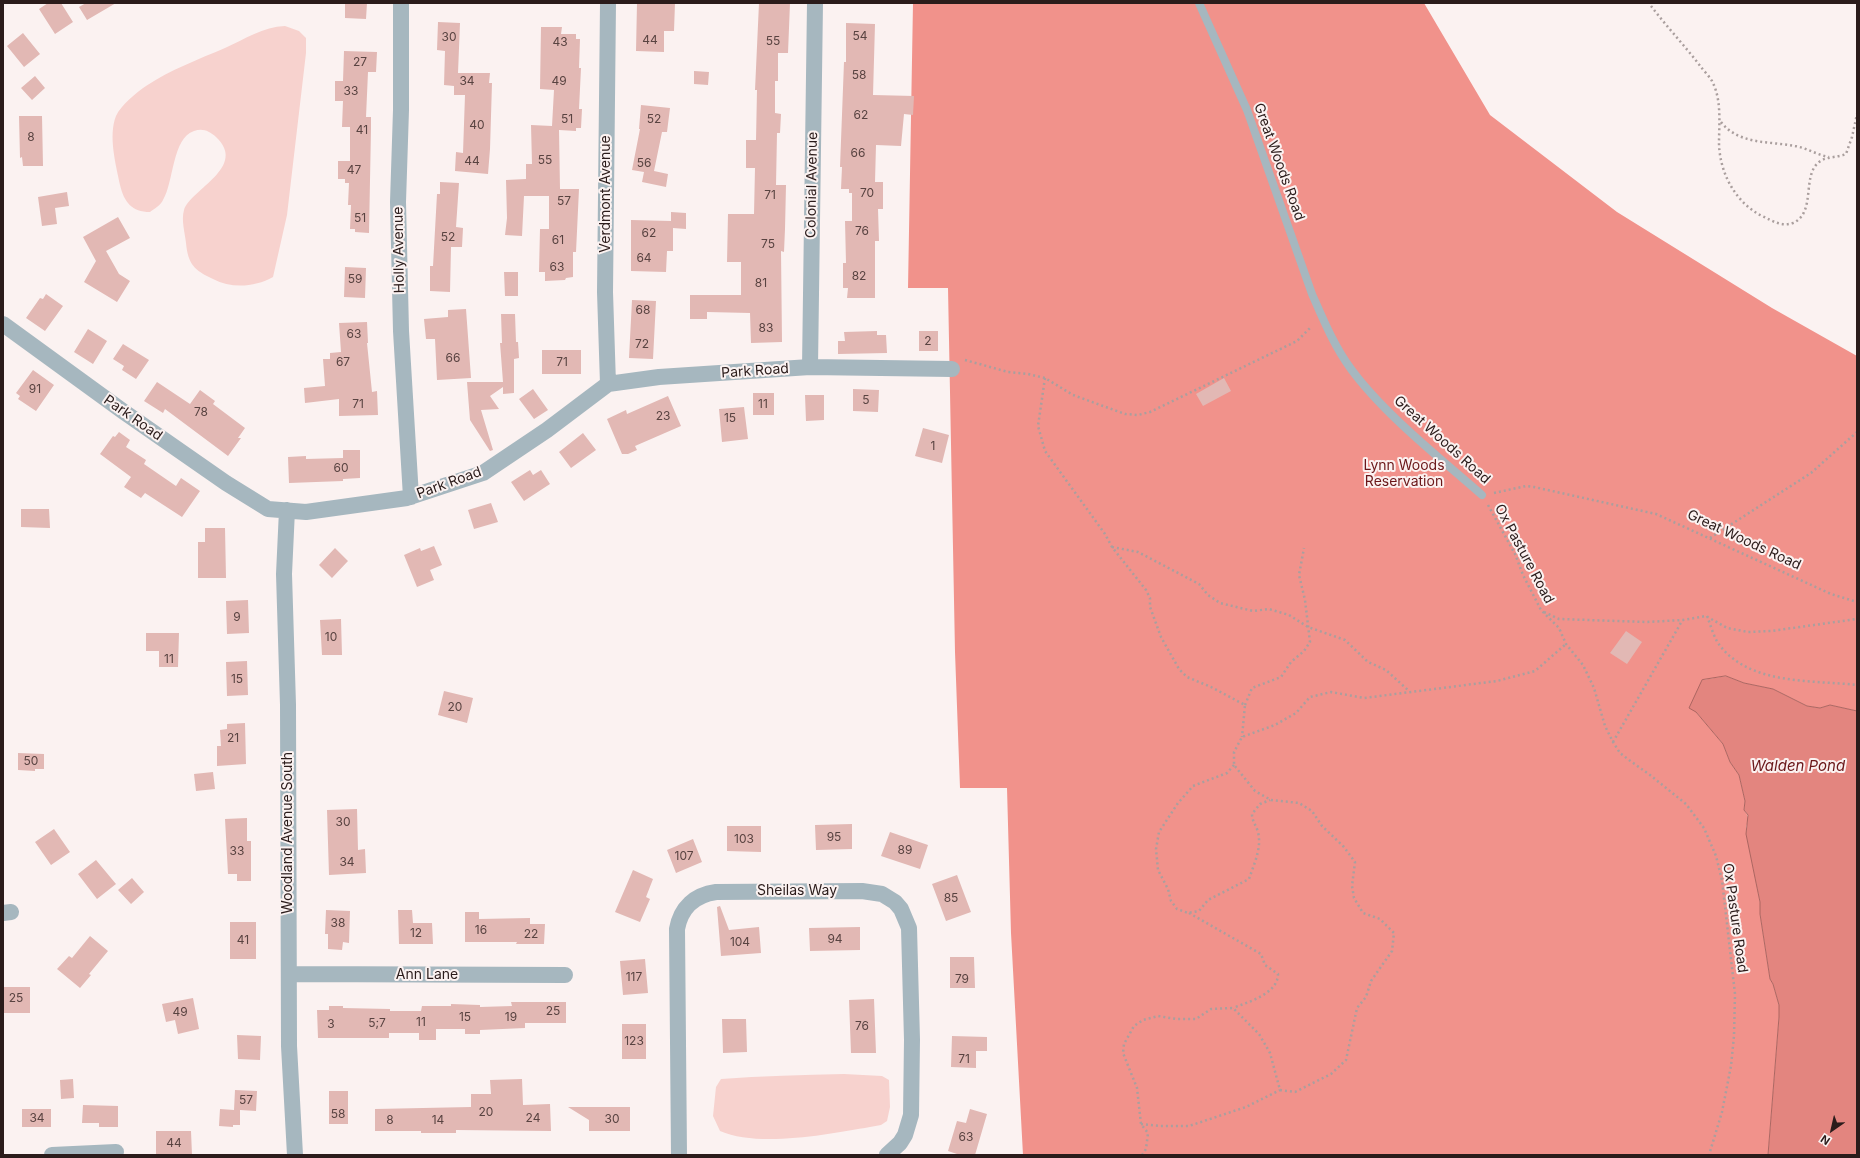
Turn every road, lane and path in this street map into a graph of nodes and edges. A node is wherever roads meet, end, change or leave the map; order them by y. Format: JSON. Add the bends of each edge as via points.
{"nodes":[{"id":1,"x":401,"y":3,"type":"edge"},
{"id":2,"x":608,"y":3,"type":"edge"},
{"id":3,"x":815,"y":3,"type":"edge"},
{"id":4,"x":1199,"y":3,"type":"edge"},
{"id":5,"x":1650,"y":6,"type":"dead end"},
{"id":6,"x":1857,"y":114,"type":"edge"},
{"id":7,"x":1720,"y":122,"type":"junction"},
{"id":8,"x":1830,"y":157,"type":"junction"},
{"id":9,"x":3,"y":324,"type":"edge"},
{"id":10,"x":1311,"y":326,"type":"dead end"},
{"id":11,"x":810,"y":367,"type":"junction"},
{"id":12,"x":952,"y":369,"type":"joint"},
{"id":13,"x":1045,"y":378,"type":"junction"},
{"id":14,"x":608,"y":384,"type":"junction"},
{"id":15,"x":1857,"y":432,"type":"edge"},
{"id":16,"x":1482,"y":496,"type":"junction"},
{"id":17,"x":411,"y":497,"type":"junction"},
{"id":18,"x":287,"y":510,"type":"junction"},
{"id":19,"x":1709,"y":539,"type":"junction"},
{"id":20,"x":1112,"y":547,"type":"junction"},
{"id":21,"x":1304,"y":548,"type":"dead end"},
{"id":22,"x":1857,"y":602,"type":"edge"},
{"id":23,"x":1541,"y":610,"type":"junction"},
{"id":24,"x":1706,"y":616,"type":"junction"},
{"id":25,"x":1857,"y":619,"type":"edge"},
{"id":26,"x":1682,"y":620,"type":"junction"},
{"id":27,"x":1308,"y":627,"type":"junction"},
{"id":28,"x":1566,"y":644,"type":"junction"},
{"id":29,"x":1857,"y":685,"type":"edge"},
{"id":30,"x":1410,"y":691,"type":"junction"},
{"id":31,"x":1245,"y":705,"type":"junction"},
{"id":32,"x":1242,"y":737,"type":"junction"},
{"id":33,"x":1613,"y":742,"type":"junction"},
{"id":34,"x":1234,"y":765,"type":"junction"},
{"id":35,"x":1270,"y":800,"type":"junction"},
{"id":36,"x":1188,"y":912,"type":"junction"},
{"id":37,"x":289,"y":974,"type":"junction"},
{"id":38,"x":565,"y":975,"type":"dead end"},
{"id":39,"x":1232,"y":1008,"type":"junction"},
{"id":40,"x":1280,"y":1090,"type":"junction"},
{"id":41,"x":1141,"y":1124,"type":"junction"},
{"id":42,"x":116,"y":1152,"type":"dead end"},
{"id":43,"x":52,"y":1155,"type":"edge"},
{"id":44,"x":295,"y":1155,"type":"edge"},
{"id":45,"x":679,"y":1155,"type":"edge"},
{"id":46,"x":887,"y":1155,"type":"edge"},
{"id":47,"x":1142,"y":1155,"type":"edge"},
{"id":48,"x":1709,"y":1155,"type":"edge"}],
"edges":[{"from":1,"to":17,"type":"street","name":"Holly Avenue","via":[[398,209],[401,331]]},
{"from":2,"to":14,"type":"street","name":"Verdmont Avenue","via":[[605,292]]},
{"from":3,"to":11,"type":"street","name":"Colonial Avenue"},
{"from":4,"to":16,"type":"lane","name":"Great Woods Road","via":[[1247,110],[1312,294],[1341,353],[1355,374],[1391,413]]},
{"from":5,"to":7,"type":"path","via":[[1712,81],[1717,96]]},
{"from":6,"to":8,"type":"path","via":[[1846,154],[1838,158]]},
{"from":7,"to":8,"type":"path","via":[[1725,128],[1746,139],[1795,146]]},
{"from":7,"to":8,"type":"path","via":[[1719,146],[1724,171],[1737,197],[1751,211],[1780,225],[1794,222],[1802,215],[1811,174],[1818,163]]},
{"from":9,"to":18,"type":"street","name":"Park Road","via":[[226,483],[268,509]]},
{"from":10,"to":13,"type":"path","via":[[1297,341],[1150,412],[1138,415],[1125,414],[1073,395]]},
{"from":11,"to":12,"type":"street","name":"Park Road"},
{"from":11,"to":14,"type":"street","name":"Park Road","via":[[659,377]]},
{"from":12,"to":13,"type":"path","via":[[951,362],[967,360],[1008,372]]},
{"from":13,"to":20,"type":"path","via":[[1038,426],[1042,444]]},
{"from":14,"to":17,"type":"street","name":"Park Road","via":[[547,430],[483,473]]},
{"from":15,"to":19,"type":"path","via":[[1811,473]]},
{"from":16,"to":19,"type":"path","name":"Great Woods Road","via":[[1526,486],[1534,487],[1656,514]]},
{"from":16,"to":23,"type":"path","name":"Ox Pasture Road","via":[[1515,554]]},
{"from":17,"to":18,"type":"street","name":"Park Road","via":[[306,512]]},
{"from":18,"to":37,"type":"street","name":"Woodland Avenue South","via":[[284,574],[288,705]]},
{"from":19,"to":22,"type":"path","name":"Great Woods Road","via":[[1831,594]]},
{"from":20,"to":27,"type":"path","via":[[1138,552],[1199,584],[1220,603],[1253,611],[1268,608],[1289,615]]},
{"from":20,"to":31,"type":"path","via":[[1146,590],[1161,637],[1179,669],[1187,677]]},
{"from":21,"to":27,"type":"path","via":[[1299,575]]},
{"from":23,"to":26,"type":"path","via":[[1559,619],[1647,622]]},
{"from":23,"to":28,"type":"path","name":"Ox Pasture Road","via":[[1559,628]]},
{"from":24,"to":25,"type":"path","via":[[1727,628],[1748,632]]},
{"from":24,"to":26,"type":"path"},
{"from":24,"to":29,"type":"path","via":[[1720,647],[1740,665],[1761,675]]},
{"from":26,"to":33,"type":"path"},
{"from":27,"to":30,"type":"path","via":[[1345,640],[1368,662],[1386,670]]},
{"from":27,"to":31,"type":"path","via":[[1310,642],[1304,651],[1291,662],[1281,677],[1252,688]]},
{"from":28,"to":30,"type":"path","via":[[1536,671],[1496,681]]},
{"from":28,"to":33,"type":"path","name":"Ox Pasture Road","via":[[1583,665]]},
{"from":30,"to":32,"type":"path","via":[[1364,698],[1331,692],[1310,697],[1296,713],[1275,725]]},
{"from":31,"to":32,"type":"path"},
{"from":32,"to":34,"type":"path","via":[[1234,752]]},
{"from":33,"to":48,"type":"path","name":"Ox Pasture Road","via":[[1620,753],[1686,804],[1704,828],[1716,856],[1722,880],[1735,994],[1734,1036],[1722,1112]]},
{"from":34,"to":35,"type":"path","via":[[1255,791]]},
{"from":34,"to":36,"type":"path","via":[[1226,772],[1192,786],[1159,832],[1156,849],[1158,870],[1171,901],[1177,909]]},
{"from":35,"to":36,"type":"path","via":[[1260,804],[1252,814],[1258,833],[1259,849],[1249,879],[1208,900],[1199,911]]},
{"from":35,"to":40,"type":"path","via":[[1300,803],[1312,811],[1322,826],[1344,847],[1355,862],[1352,886],[1354,898],[1363,913],[1380,919],[1394,933],[1392,951],[1371,981],[1366,997],[1357,1008],[1346,1060],[1330,1074],[1295,1092]]},
{"from":36,"to":39,"type":"path","via":[[1260,954],[1265,965],[1278,974],[1268,992]]},
{"from":37,"to":38,"type":"street","name":"Ann Lane"},
{"from":37,"to":44,"type":"street","name":"Woodland Avenue South","via":[[289,1054]]},
{"from":39,"to":40,"type":"path","via":[[1259,1034],[1270,1053]]},
{"from":39,"to":41,"type":"path","via":[[1211,1009],[1196,1019],[1158,1016],[1143,1020],[1134,1026],[1124,1044],[1123,1053],[1137,1088]]},
{"from":40,"to":41,"type":"path","via":[[1246,1107],[1189,1126]]},
{"from":41,"to":47,"type":"path","via":[[1148,1134],[1146,1150]]},
{"from":42,"to":43,"type":"street"},
{"from":45,"to":46,"type":"street","name":"Sheilas Way","via":[[677,929],[684,909],[697,897],[716,892],[862,891],[882,894],[895,902],[904,914],[909,928],[911,1115],[905,1135]]}]}
